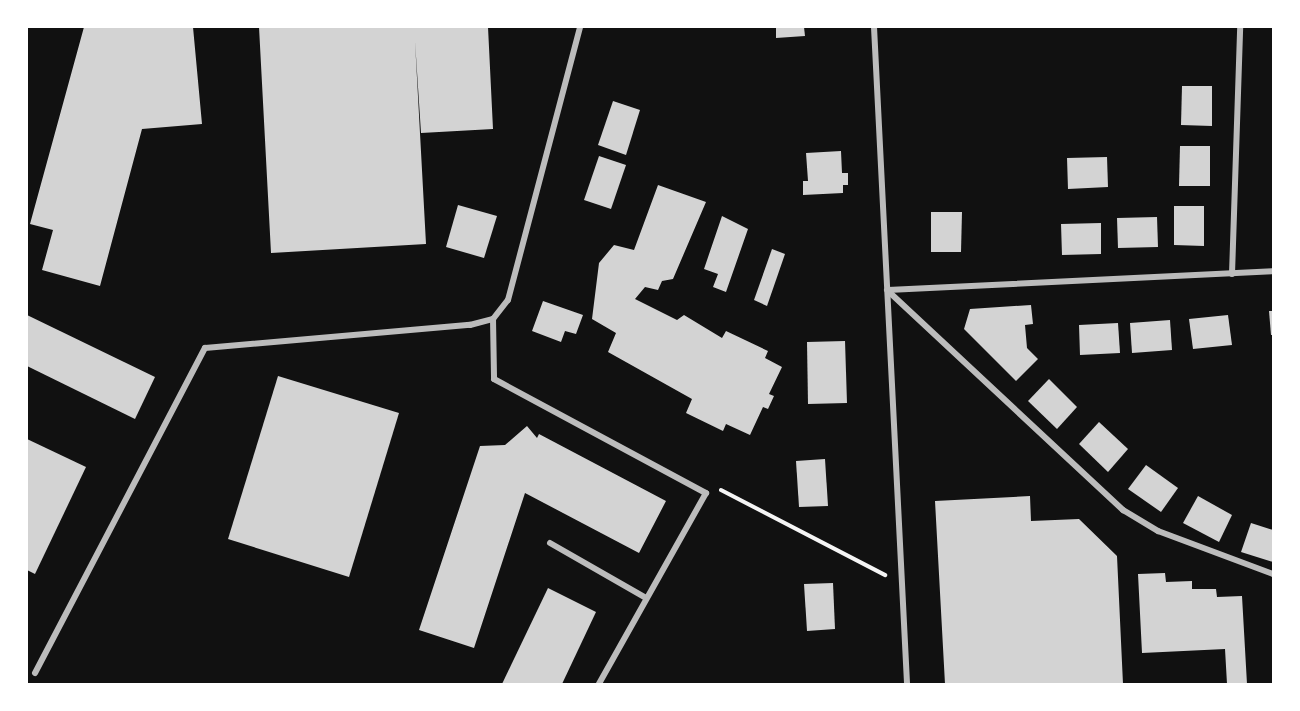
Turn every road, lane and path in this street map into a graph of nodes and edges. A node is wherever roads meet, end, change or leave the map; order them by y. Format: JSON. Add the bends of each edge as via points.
{"nodes":[{"id":1,"x":580,"y":27,"type":"edge"},
{"id":2,"x":874,"y":27,"type":"edge"},
{"id":3,"x":1240,"y":27,"type":"edge"},
{"id":4,"x":1273,"y":270,"type":"edge"},
{"id":5,"x":1232,"y":274,"type":"junction"},
{"id":6,"x":887,"y":290,"type":"junction"},
{"id":7,"x":493,"y":319,"type":"junction"},
{"id":8,"x":706,"y":493,"type":"junction"},
{"id":9,"x":550,"y":543,"type":"dead end"},
{"id":10,"x":1273,"y":574,"type":"edge"},
{"id":11,"x":902,"y":584,"type":"junction"},
{"id":12,"x":646,"y":598,"type":"junction"},
{"id":13,"x":35,"y":673,"type":"dead end"},
{"id":14,"x":598,"y":684,"type":"edge"},
{"id":15,"x":907,"y":684,"type":"edge"}],
"edges":[{"from":1,"to":7,"type":"street","via":[[508,300]]},
{"from":2,"to":6,"type":"street"},
{"from":3,"to":5,"type":"street"},
{"from":4,"to":5,"type":"street"},
{"from":5,"to":6,"type":"street"},
{"from":6,"to":10,"type":"street","via":[[1123,510],[1158,531]]},
{"from":6,"to":11,"type":"street"},
{"from":7,"to":8,"type":"street","via":[[494,379]]},
{"from":7,"to":13,"type":"street","via":[[470,325],[206,348]]},
{"from":8,"to":11,"type":"path","via":[[717,488]]},
{"from":8,"to":12,"type":"street"},
{"from":9,"to":12,"type":"street"},
{"from":11,"to":15,"type":"street"},
{"from":12,"to":14,"type":"street"}]}
